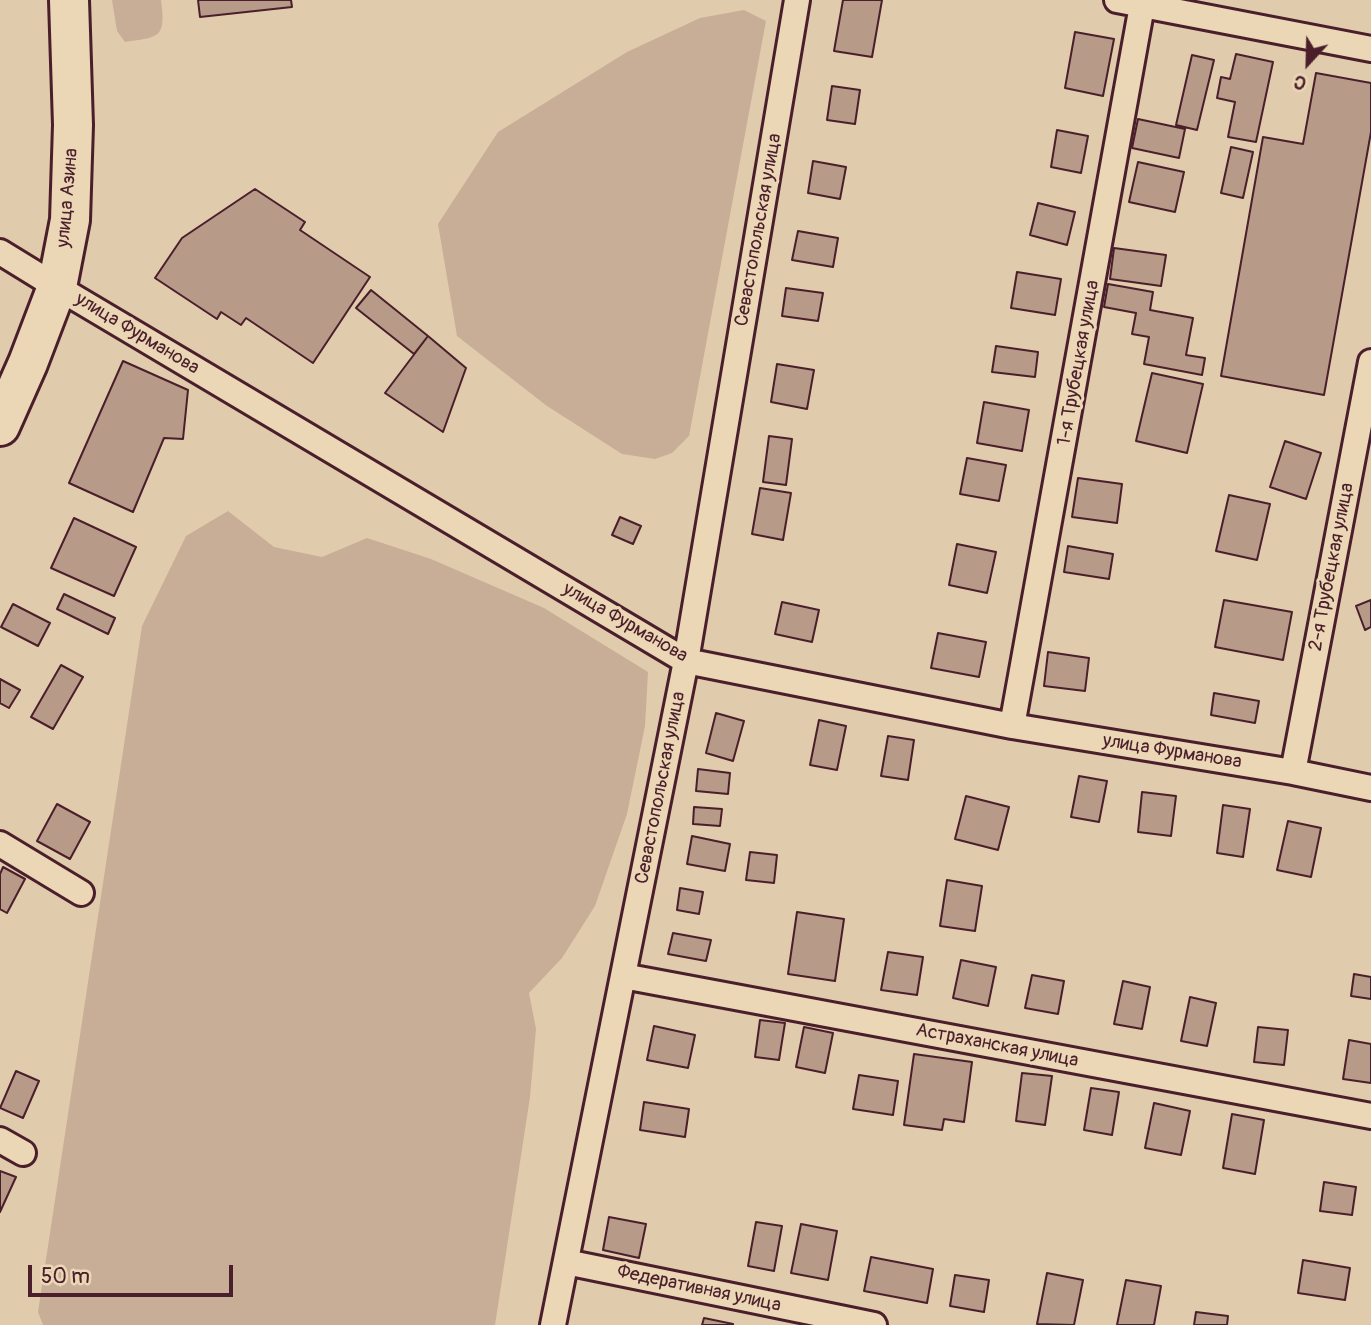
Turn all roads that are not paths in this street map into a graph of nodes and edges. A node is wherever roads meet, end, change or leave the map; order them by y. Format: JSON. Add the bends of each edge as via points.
{"nodes":[{"id":1,"x":69,"y":0,"type":"edge"},
{"id":2,"x":797,"y":0,"type":"edge"},
{"id":3,"x":1117,"y":0,"type":"edge"},
{"id":4,"x":1143,"y":2,"type":"edge"},
{"id":5,"x":1371,"y":49,"type":"edge"},
{"id":6,"x":0,"y":252,"type":"edge"},
{"id":7,"x":57,"y":287,"type":"junction"},
{"id":8,"x":1371,"y":362,"type":"edge"},
{"id":9,"x":0,"y":426,"type":"edge"},
{"id":10,"x":686,"y":661,"type":"junction"},
{"id":11,"x":1012,"y":726,"type":"junction"},
{"id":12,"x":1293,"y":772,"type":"junction"},
{"id":13,"x":1371,"y":788,"type":"edge"},
{"id":14,"x":0,"y":844,"type":"edge"},
{"id":15,"x":81,"y":893,"type":"dead end"},
{"id":16,"x":623,"y":976,"type":"junction"},
{"id":17,"x":1371,"y":1116,"type":"edge"},
{"id":18,"x":0,"y":1140,"type":"edge"},
{"id":19,"x":23,"y":1153,"type":"dead end"},
{"id":20,"x":566,"y":1262,"type":"junction"},
{"id":21,"x":553,"y":1325,"type":"edge"},
{"id":22,"x":874,"y":1325,"type":"edge"}],
"edges":[{"from":1,"to":7,"type":"main road","name":"улица Азина","via":[[74,125],[70,220]]},
{"from":2,"to":10,"type":"street","name":"Севастопольская улица"},
{"from":3,"to":4,"type":"street"},
{"from":4,"to":5,"type":"street"},
{"from":4,"to":11,"type":"street","name":"1-я Трубецкая улица"},
{"from":6,"to":7,"type":"street","name":"улица Фурманова"},
{"from":7,"to":9,"type":"main road","name":"улица Азина"},
{"from":7,"to":10,"type":"street","name":"улица Фурманова"},
{"from":8,"to":12,"type":"street","name":"2-я Трубецкая улица"},
{"from":10,"to":11,"type":"street","name":"улица Фурманова"},
{"from":10,"to":16,"type":"street","name":"Севастопольская улица"},
{"from":11,"to":12,"type":"street","name":"улица Фурманова"},
{"from":12,"to":13,"type":"street","name":"улица Фурманова"},
{"from":14,"to":15,"type":"street"},
{"from":16,"to":17,"type":"street","name":"Астраханская улица"},
{"from":16,"to":20,"type":"street","name":"Севастопольская улица"},
{"from":18,"to":19,"type":"street"},
{"from":20,"to":21,"type":"street","name":"Севастопольская улица"},
{"from":20,"to":22,"type":"street","name":"Федеративная улица"}]}
